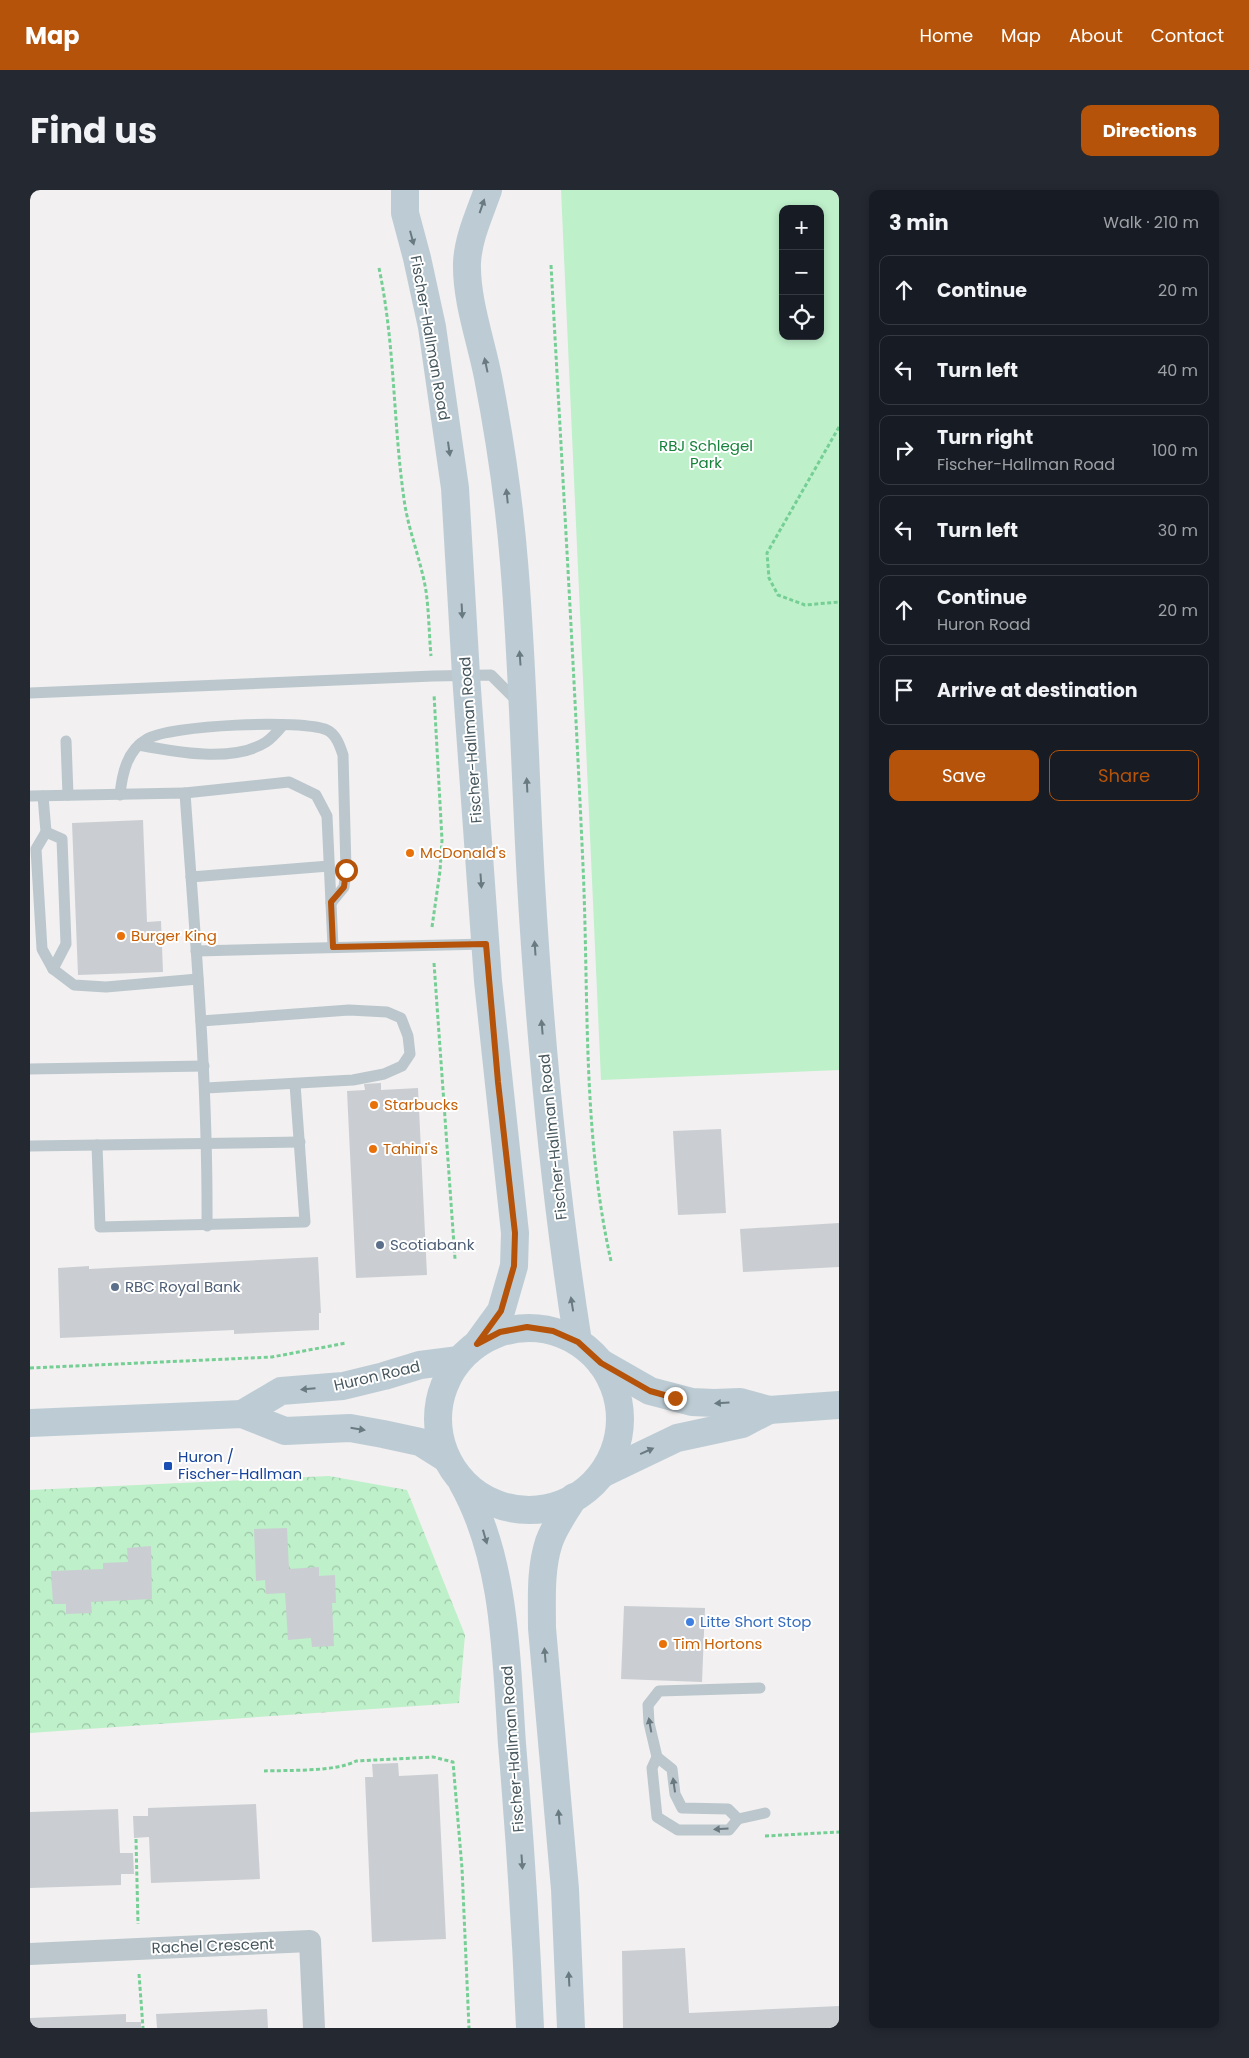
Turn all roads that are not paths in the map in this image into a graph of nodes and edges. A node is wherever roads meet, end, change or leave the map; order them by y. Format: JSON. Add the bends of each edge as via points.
{"nodes":[{"id":1,"x":405,"y":190,"type":"edge"},
{"id":2,"x":488,"y":190,"type":"edge"},
{"id":3,"x":466,"y":675,"type":"junction"},
{"id":4,"x":30,"y":693,"type":"edge"},
{"id":5,"x":523,"y":706,"type":"junction"},
{"id":6,"x":283,"y":725,"type":"junction"},
{"id":7,"x":66,"y":741,"type":"dead end"},
{"id":8,"x":139,"y":745,"type":"junction"},
{"id":9,"x":185,"y":793,"type":"junction"},
{"id":10,"x":120,"y":794,"type":"junction"},
{"id":11,"x":68,"y":795,"type":"junction"},
{"id":12,"x":30,"y":796,"type":"edge"},
{"id":13,"x":44,"y":796,"type":"junction"},
{"id":14,"x":46,"y":832,"type":"junction"},
{"id":15,"x":329,"y":866,"type":"junction"},
{"id":16,"x":191,"y":877,"type":"junction"},
{"id":17,"x":331,"y":902,"type":"junction"},
{"id":18,"x":486,"y":944,"type":"junction"},
{"id":19,"x":333,"y":947,"type":"junction"},
{"id":20,"x":196,"y":951,"type":"junction"},
{"id":21,"x":53,"y":969,"type":"junction"},
{"id":22,"x":198,"y":980,"type":"junction"},
{"id":23,"x":201,"y":1021,"type":"junction"},
{"id":24,"x":204,"y":1066,"type":"junction"},
{"id":25,"x":30,"y":1069,"type":"edge"},
{"id":26,"x":295,"y":1084,"type":"junction"},
{"id":27,"x":206,"y":1088,"type":"junction"},
{"id":28,"x":300,"y":1142,"type":"junction"},
{"id":29,"x":208,"y":1144,"type":"junction"},
{"id":30,"x":97,"y":1145,"type":"junction"},
{"id":31,"x":30,"y":1146,"type":"edge"},
{"id":32,"x":207,"y":1226,"type":"junction"},
{"id":33,"x":578,"y":1342,"type":"junction"},
{"id":34,"x":468,"y":1352,"type":"junction"},
{"id":35,"x":601,"y":1363,"type":"junction"},
{"id":36,"x":839,"y":1405,"type":"edge"},
{"id":37,"x":770,"y":1410,"type":"junction"},
{"id":38,"x":242,"y":1414,"type":"junction"},
{"id":39,"x":30,"y":1423,"type":"edge"},
{"id":40,"x":452,"y":1468,"type":"junction"},
{"id":41,"x":604,"y":1473,"type":"junction"},
{"id":42,"x":574,"y":1498,"type":"junction"},
{"id":43,"x":760,"y":1688,"type":"dead end"},
{"id":44,"x":657,"y":1757,"type":"junction"},
{"id":45,"x":765,"y":1813,"type":"dead end"},
{"id":46,"x":738,"y":1819,"type":"junction"},
{"id":47,"x":30,"y":1954,"type":"edge"},
{"id":48,"x":314,"y":2028,"type":"edge"},
{"id":49,"x":530,"y":2028,"type":"edge"},
{"id":50,"x":571,"y":2028,"type":"edge"}],
"edges":[{"from":1,"to":3,"type":"main road","name":"Fischer-Hallman Road","one_way":true,"via":[[405,213],[432,327],[455,488]]},
{"from":5,"to":2,"type":"main road","name":"Fischer-Hallman Road","one_way":true,"via":[[505,472],[467,262],[472,235]]},
{"from":3,"to":4,"type":"lane"},
{"from":3,"to":5,"type":"lane","via":[[491,675]]},
{"from":3,"to":18,"type":"main road","name":"Fischer-Hallman Road","one_way":true},
{"from":33,"to":5,"type":"main road","name":"Fischer-Hallman Road","one_way":true,"via":[[559,1208],[539,996]]},
{"from":6,"to":8,"type":"lane","via":[[162,732]]},
{"from":6,"to":8,"type":"lane","via":[[267,742],[245,751],[180,752]]},
{"from":6,"to":17,"type":"lane","via":[[313,726],[329,731],[339,743],[343,755],[346,870],[344,887]]},
{"from":7,"to":11,"type":"lane"},
{"from":8,"to":10,"type":"lane","via":[[132,752],[121,777]]},
{"from":9,"to":10,"type":"lane"},
{"from":9,"to":15,"type":"lane","via":[[289,782],[316,795],[327,816]]},
{"from":9,"to":16,"type":"lane"},
{"from":10,"to":11,"type":"lane"},
{"from":11,"to":13,"type":"lane"},
{"from":12,"to":13,"type":"lane"},
{"from":13,"to":14,"type":"lane"},
{"from":14,"to":21,"type":"lane","via":[[36,849],[42,949]]},
{"from":14,"to":21,"type":"lane","via":[[62,839],[66,944]]},
{"from":15,"to":16,"type":"lane"},
{"from":15,"to":17,"type":"lane"},
{"from":16,"to":20,"type":"lane"},
{"from":17,"to":19,"type":"lane"},
{"from":18,"to":19,"type":"lane"},
{"from":18,"to":34,"type":"main road","name":"Fischer-Hallman Road","via":[[515,1233],[514,1266],[501,1311]]},
{"from":19,"to":20,"type":"lane"},
{"from":20,"to":22,"type":"lane"},
{"from":21,"to":22,"type":"lane","via":[[74,985],[106,987]]},
{"from":22,"to":23,"type":"lane"},
{"from":23,"to":24,"type":"lane"},
{"from":23,"to":26,"type":"lane","via":[[349,1010],[387,1012],[401,1018],[410,1054],[402,1066],[384,1074],[353,1080]]},
{"from":24,"to":25,"type":"lane"},
{"from":24,"to":27,"type":"lane"},
{"from":26,"to":27,"type":"lane"},
{"from":26,"to":28,"type":"lane"},
{"from":27,"to":29,"type":"lane"},
{"from":28,"to":29,"type":"lane"},
{"from":28,"to":32,"type":"lane","via":[[305,1222]]},
{"from":29,"to":30,"type":"lane"},
{"from":29,"to":32,"type":"lane"},
{"from":30,"to":31,"type":"lane"},
{"from":30,"to":32,"type":"lane","via":[[100,1227]]},
{"from":33,"to":34,"type":"main road","via":[[553,1331],[527,1327],[500,1332]]},
{"from":33,"to":35,"type":"main road"},
{"from":34,"to":38,"type":"main road","name":"Huron Road","one_way":true,"via":[[343,1386],[281,1391]]},
{"from":34,"to":40,"type":"main road","name":"Fischer-Hallman Road","via":[[442,1390],[438,1425]]},
{"from":37,"to":35,"type":"main road","one_way":true,"via":[[740,1402],[692,1402],[675,1398],[650,1391]]},
{"from":35,"to":41,"type":"main road","via":[[616,1392],[620,1424],[616,1446]]},
{"from":36,"to":37,"type":"main road"},
{"from":41,"to":37,"type":"main road","one_way":true,"via":[[677,1438],[742,1424]]},
{"from":38,"to":39,"type":"main road","name":"Huron Road"},
{"from":38,"to":40,"type":"main road","name":"Huron Road","one_way":true,"via":[[285,1431],[350,1428],[420,1442]]},
{"from":40,"to":42,"type":"main road","name":"Huron Road","via":[[479,1495],[504,1506],[531,1510]]},
{"from":40,"to":49,"type":"main road","name":"Fischer-Hallman Road","one_way":true,"via":[[476,1507],[492,1563],[502,1622],[525,1900]]},
{"from":41,"to":42,"type":"main road"},
{"from":50,"to":42,"type":"main road","one_way":true,"via":[[565,1889],[542,1628],[542,1586],[549,1542],[558,1521]]},
{"from":44,"to":43,"type":"lane","one_way":true,"via":[[648,1705],[659,1691]]},
{"from":46,"to":44,"type":"lane","one_way":true,"via":[[728,1809],[682,1808],[675,1794],[672,1770]]},
{"from":46,"to":44,"type":"lane","one_way":true,"via":[[729,1830],[678,1830],[657,1817],[652,1768]]},
{"from":45,"to":46,"type":"lane"},
{"from":47,"to":48,"type":"street","name":"Rachel Crescent","via":[[310,1941]]}]}
